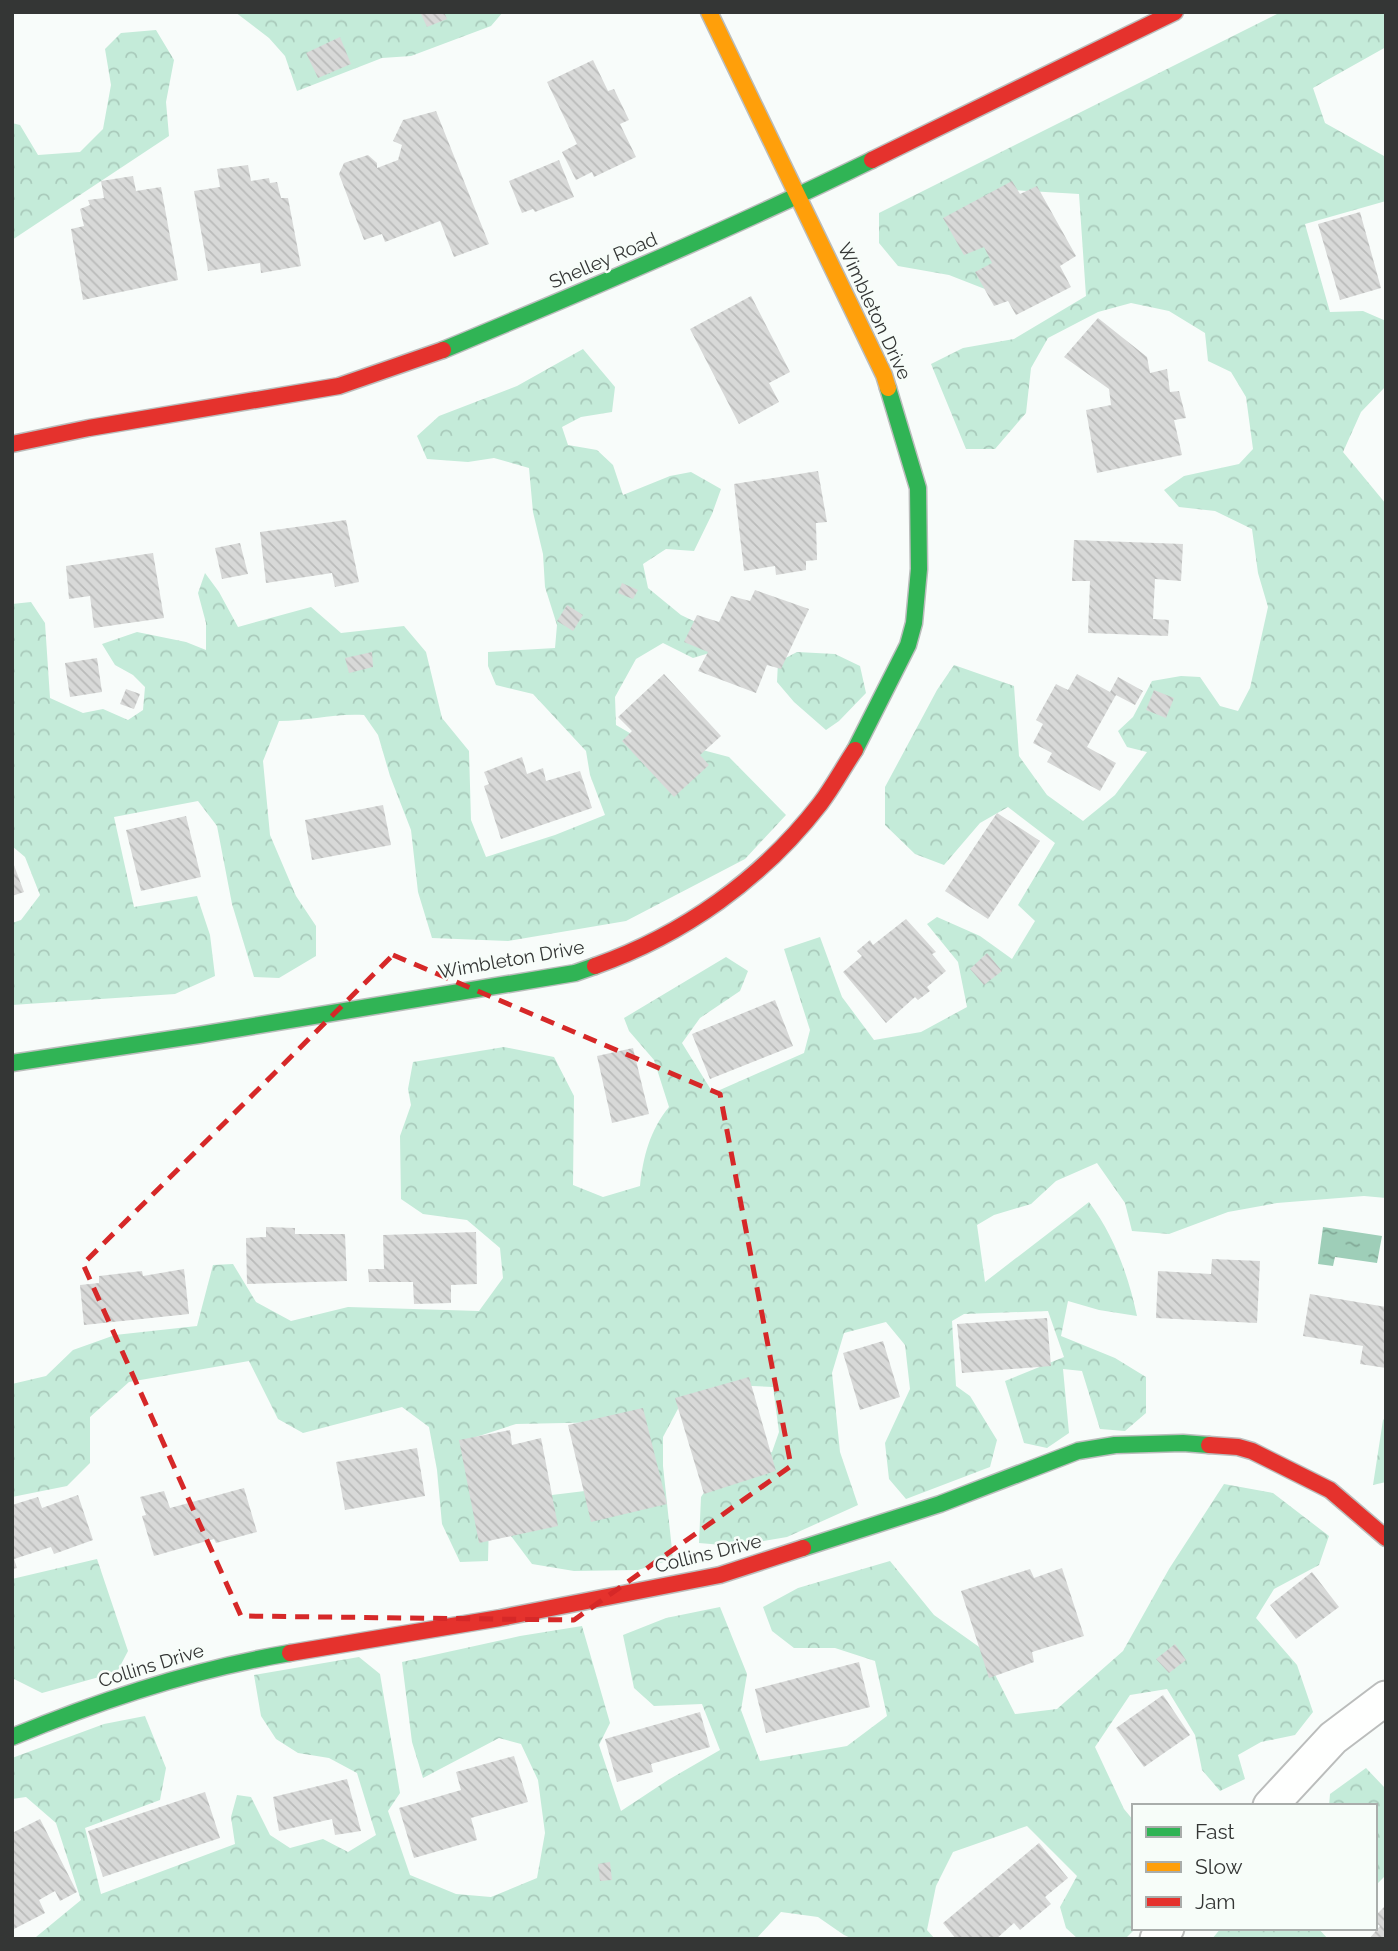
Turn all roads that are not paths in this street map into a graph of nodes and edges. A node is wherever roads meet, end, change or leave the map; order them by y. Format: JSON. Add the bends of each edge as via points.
{"nodes":[{"id":1,"x":709,"y":12,"type":"edge"},
{"id":2,"x":1175,"y":12,"type":"edge"},
{"id":3,"x":799,"y":196,"type":"junction"},
{"id":4,"x":12,"y":444,"type":"edge"},
{"id":5,"x":12,"y":1063,"type":"edge"},
{"id":6,"x":1386,"y":1538,"type":"edge"},
{"id":7,"x":1386,"y":1698,"type":"edge"},
{"id":8,"x":12,"y":1737,"type":"edge"},
{"id":9,"x":1272,"y":1804,"type":"edge"}],
"edges":[{"from":1,"to":3,"type":"street","name":"Wimbleton Drive"},
{"from":2,"to":3,"type":"street","name":"Shelley Road"},
{"from":3,"to":4,"type":"street","name":"Shelley Road","via":[[613,279],[366,378]]},
{"from":3,"to":5,"type":"street","name":"Wimbleton Drive","via":[[884,375],[918,488],[919,569],[908,645],[863,737],[805,822],[768,862],[716,905],[663,937],[575,973]]},
{"from":6,"to":8,"type":"street","name":"Collins Drive","via":[[1330,1490],[1252,1451],[1183,1443],[1115,1445],[1078,1451],[940,1504],[720,1575],[500,1618],[240,1661],[87,1706]]},
{"from":7,"to":9,"type":"street","via":[[1333,1738]]}]}
